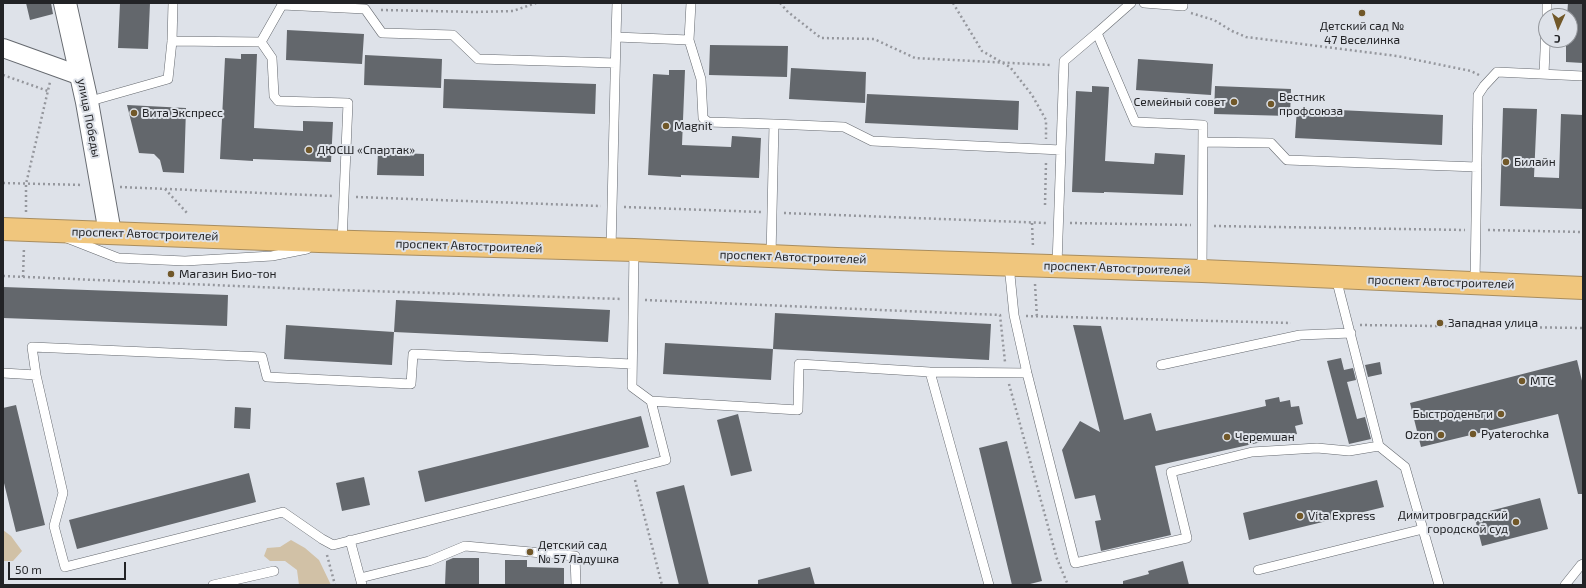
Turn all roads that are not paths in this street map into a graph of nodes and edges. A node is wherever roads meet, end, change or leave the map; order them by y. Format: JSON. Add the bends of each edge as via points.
{"nodes":[{"id":1,"x":65,"y":3,"type":"edge"},
{"id":2,"x":174,"y":3,"type":"edge"},
{"id":3,"x":617,"y":3,"type":"edge"},
{"id":4,"x":691,"y":3,"type":"edge"},
{"id":5,"x":1131,"y":3,"type":"edge"},
{"id":6,"x":1146,"y":3,"type":"edge"},
{"id":7,"x":1183,"y":3,"type":"edge"},
{"id":8,"x":1097,"y":32,"type":"junction"},
{"id":9,"x":616,"y":38,"type":"junction"},
{"id":10,"x":689,"y":40,"type":"junction"},
{"id":11,"x":172,"y":41,"type":"junction"},
{"id":12,"x":261,"y":42,"type":"junction"},
{"id":13,"x":3,"y":48,"type":"edge"},
{"id":14,"x":1545,"y":48,"type":"edge"},
{"id":15,"x":615,"y":63,"type":"junction"},
{"id":16,"x":1544,"y":74,"type":"junction"},
{"id":17,"x":81,"y":76,"type":"junction"},
{"id":18,"x":1583,"y":76,"type":"edge"},
{"id":19,"x":87,"y":102,"type":"junction"},
{"id":20,"x":774,"y":124,"type":"junction"},
{"id":21,"x":1203,"y":142,"type":"junction"},
{"id":22,"x":1053,"y":150,"type":"junction"},
{"id":23,"x":1477,"y":167,"type":"junction"},
{"id":24,"x":3,"y":229,"type":"edge"},
{"id":25,"x":36,"y":230,"type":"junction"},
{"id":26,"x":110,"y":233,"type":"junction"},
{"id":27,"x":342,"y":242,"type":"junction"},
{"id":28,"x":611,"y":250,"type":"junction"},
{"id":29,"x":634,"y":250,"type":"junction"},
{"id":30,"x":771,"y":256,"type":"junction"},
{"id":31,"x":1008,"y":264,"type":"junction"},
{"id":32,"x":1057,"y":266,"type":"junction"},
{"id":33,"x":1202,"y":271,"type":"junction"},
{"id":34,"x":1336,"y":278,"type":"junction"},
{"id":35,"x":1475,"y":284,"type":"junction"},
{"id":36,"x":1583,"y":288,"type":"edge"},
{"id":37,"x":1350,"y":333,"type":"junction"},
{"id":38,"x":632,"y":364,"type":"junction"},
{"id":39,"x":1162,"y":365,"type":"dead end"},
{"id":40,"x":930,"y":372,"type":"junction"},
{"id":41,"x":3,"y":373,"type":"edge"},
{"id":42,"x":1027,"y":373,"type":"junction"},
{"id":43,"x":36,"y":375,"type":"junction"},
{"id":44,"x":651,"y":401,"type":"junction"},
{"id":45,"x":1380,"y":446,"type":"junction"},
{"id":46,"x":1423,"y":529,"type":"junction"},
{"id":47,"x":350,"y":540,"type":"junction"},
{"id":48,"x":1583,"y":564,"type":"edge"},
{"id":49,"x":1258,"y":570,"type":"dead end"},
{"id":50,"x":274,"y":571,"type":"dead end"},
{"id":51,"x":361,"y":582,"type":"edge"},
{"id":52,"x":213,"y":585,"type":"edge"},
{"id":53,"x":576,"y":585,"type":"edge"},
{"id":54,"x":989,"y":585,"type":"edge"},
{"id":55,"x":1439,"y":585,"type":"edge"},
{"id":56,"x":1565,"y":585,"type":"edge"}],
"edges":[{"from":1,"to":17,"type":"street","name":"улица Победы"},
{"from":2,"to":11,"type":"lane"},
{"from":3,"to":9,"type":"lane"},
{"from":4,"to":10,"type":"lane"},
{"from":5,"to":8,"type":"lane"},
{"from":6,"to":7,"type":"lane","via":[[1183,6]]},
{"from":8,"to":21,"type":"lane","via":[[1136,122],[1203,126]]},
{"from":8,"to":22,"type":"lane","via":[[1064,61]]},
{"from":9,"to":10,"type":"lane"},
{"from":9,"to":15,"type":"lane"},
{"from":10,"to":20,"type":"lane","via":[[700,79],[703,118],[708,122]]},
{"from":11,"to":12,"type":"lane"},
{"from":11,"to":19,"type":"lane","via":[[168,79]]},
{"from":12,"to":15,"type":"lane","via":[[282,4],[364,9],[382,33],[453,35],[478,59]]},
{"from":12,"to":27,"type":"lane","via":[[272,58],[274,96],[278,101],[348,103]]},
{"from":13,"to":17,"type":"street"},
{"from":14,"to":16,"type":"lane"},
{"from":15,"to":28,"type":"lane"},
{"from":16,"to":18,"type":"lane"},
{"from":16,"to":23,"type":"lane","via":[[1497,72],[1478,95]]},
{"from":17,"to":19,"type":"street","name":"улица Победы"},
{"from":19,"to":26,"type":"street","name":"улица Победы"},
{"from":20,"to":22,"type":"lane","via":[[844,127],[872,141]]},
{"from":20,"to":30,"type":"lane"},
{"from":21,"to":23,"type":"lane","via":[[1271,143],[1287,160]]},
{"from":21,"to":33,"type":"lane"},
{"from":22,"to":32,"type":"lane","via":[[1058,223]]},
{"from":23,"to":35,"type":"lane"},
{"from":24,"to":25,"type":"highway","name":"проспект Автостроителей"},
{"from":25,"to":26,"type":"highway","name":"проспект Автостроителей"},
{"from":25,"to":27,"type":"lane","via":[[118,258],[185,261],[272,256]]},
{"from":26,"to":27,"type":"highway","name":"проспект Автостроителей"},
{"from":27,"to":28,"type":"highway","name":"проспект Автостроителей"},
{"from":28,"to":29,"type":"highway","name":"проспект Автостроителей"},
{"from":29,"to":30,"type":"highway","name":"проспект Автостроителей"},
{"from":29,"to":38,"type":"lane"},
{"from":30,"to":31,"type":"highway","name":"проспект Автостроителей"},
{"from":31,"to":32,"type":"highway","name":"проспект Автостроителей"},
{"from":31,"to":42,"type":"lane","via":[[1014,315]]},
{"from":32,"to":33,"type":"highway","name":"проспект Автостроителей"},
{"from":33,"to":34,"type":"highway","name":"проспект Автостроителей"},
{"from":34,"to":35,"type":"highway","name":"проспект Автостроителей"},
{"from":34,"to":37,"type":"lane"},
{"from":35,"to":36,"type":"highway","name":"проспект Автостроителей"},
{"from":37,"to":39,"type":"lane","via":[[1300,335]]},
{"from":37,"to":45,"type":"lane"},
{"from":38,"to":43,"type":"lane","via":[[413,354],[412,384],[267,377],[262,357],[32,347]]},
{"from":38,"to":44,"type":"lane","via":[[632,388]]},
{"from":40,"to":42,"type":"lane"},
{"from":40,"to":44,"type":"lane","via":[[799,364],[798,410]]},
{"from":40,"to":54,"type":"lane"},
{"from":41,"to":43,"type":"lane"},
{"from":42,"to":45,"type":"lane","via":[[1075,563],[1187,538],[1171,472],[1252,452],[1317,448],[1349,451]]},
{"from":43,"to":47,"type":"lane","via":[[63,493],[54,526],[65,567],[283,512],[333,545]]},
{"from":44,"to":47,"type":"lane","via":[[666,460]]},
{"from":45,"to":46,"type":"lane","via":[[1404,467]]},
{"from":46,"to":49,"type":"lane"},
{"from":46,"to":55,"type":"lane"},
{"from":47,"to":51,"type":"lane"},
{"from":48,"to":56,"type":"lane"},
{"from":50,"to":52,"type":"lane"},
{"from":51,"to":53,"type":"lane","via":[[429,561],[465,546],[574,556]]}]}
